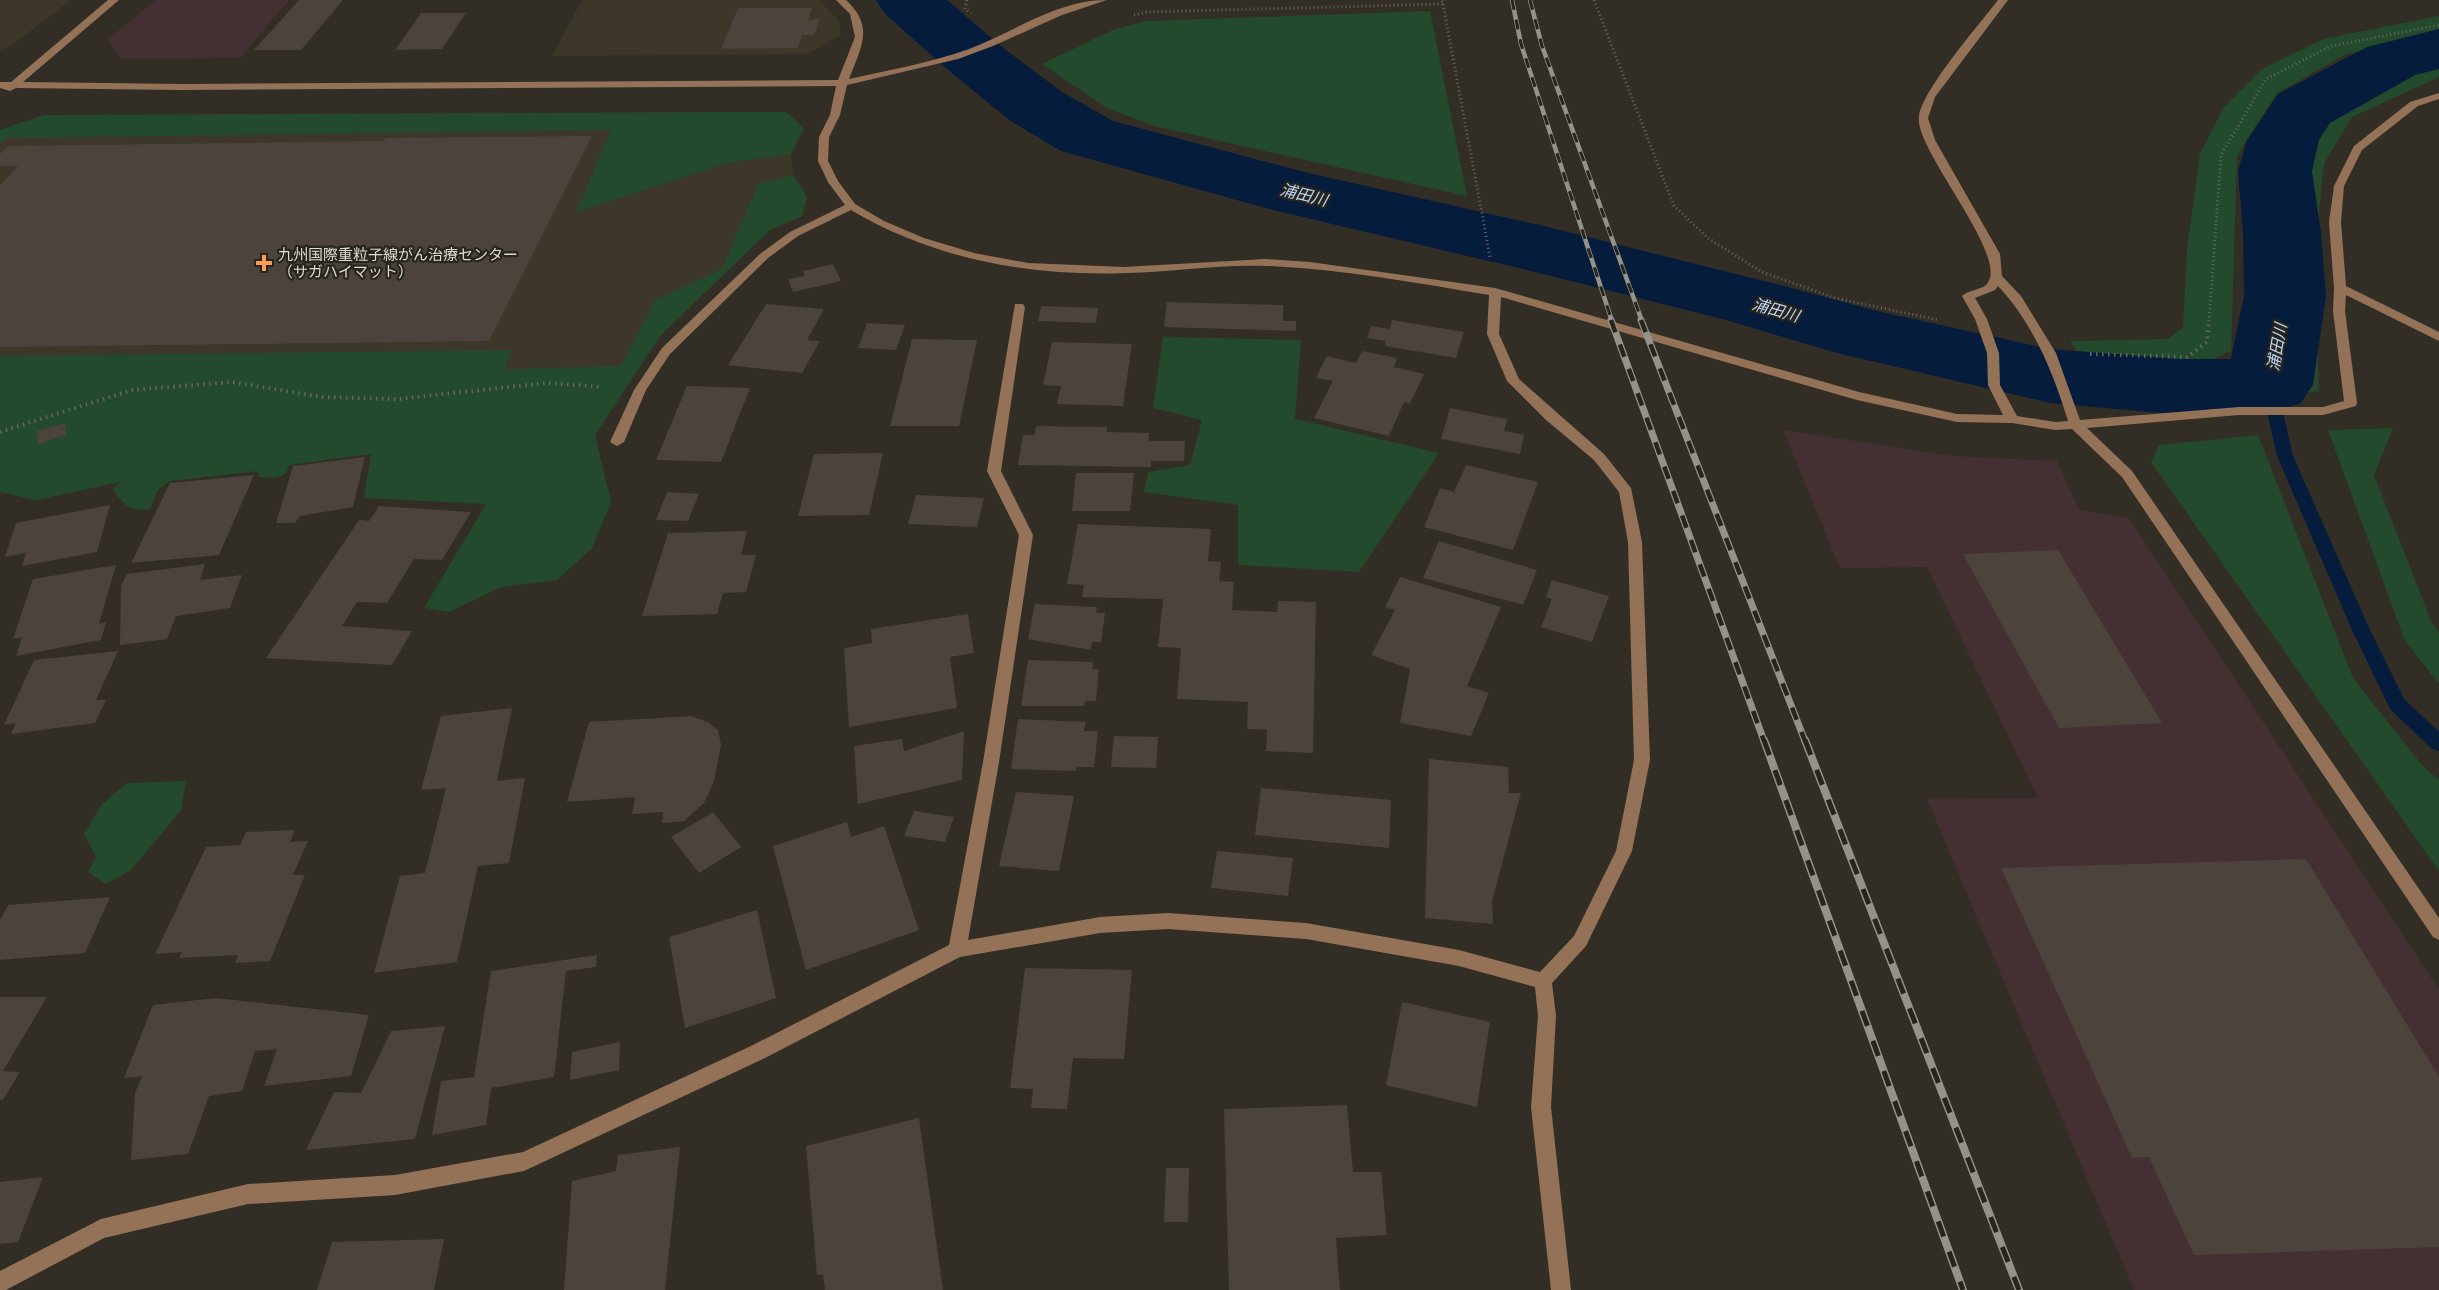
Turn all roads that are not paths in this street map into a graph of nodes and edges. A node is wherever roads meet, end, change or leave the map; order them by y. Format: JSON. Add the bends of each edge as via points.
{"nodes":[{"id":1,"x":114,"y":0,"type":"edge"},
{"id":2,"x":841,"y":0,"type":"edge"},
{"id":3,"x":1102,"y":0,"type":"edge"},
{"id":4,"x":2003,"y":0,"type":"edge"},
{"id":5,"x":842,"y":83,"type":"junction"},
{"id":6,"x":0,"y":85,"type":"edge"},
{"id":7,"x":12,"y":86,"type":"junction"},
{"id":8,"x":0,"y":95,"type":"edge"},
{"id":9,"x":2439,"y":96,"type":"edge"},
{"id":10,"x":851,"y":206,"type":"junction"},
{"id":11,"x":1996,"y":277,"type":"junction"},
{"id":12,"x":2340,"y":288,"type":"junction"},
{"id":13,"x":1495,"y":292,"type":"junction"},
{"id":14,"x":1019,"y":307,"type":"dead end"},
{"id":15,"x":2439,"y":337,"type":"edge"},
{"id":16,"x":2012,"y":419,"type":"junction"},
{"id":17,"x":2075,"y":424,"type":"junction"},
{"id":18,"x":617,"y":442,"type":"dead end"},
{"id":19,"x":2439,"y":932,"type":"edge"},
{"id":20,"x":957,"y":950,"type":"junction"},
{"id":21,"x":1543,"y":981,"type":"junction"},
{"id":22,"x":0,"y":1282,"type":"edge"},
{"id":23,"x":1561,"y":1290,"type":"edge"}],
"edges":[{"from":1,"to":7,"type":"street"},
{"from":2,"to":5,"type":"street","via":[[855,13],[860,37]]},
{"from":3,"to":5,"type":"street","via":[[940,62]]},
{"from":4,"to":11,"type":"street","via":[[1930,97],[1923,118],[1930,140],[1994,254]]},
{"from":5,"to":7,"type":"street"},
{"from":5,"to":10,"type":"street","via":[[835,115],[824,136],[823,161]]},
{"from":6,"to":7,"type":"street"},
{"from":7,"to":8,"type":"street"},
{"from":9,"to":12,"type":"street","via":[[2414,104],[2358,148],[2339,186],[2335,222]]},
{"from":10,"to":13,"type":"street","via":[[920,240],[972,256],[1028,266],[1124,270],[1265,262],[1386,274]]},
{"from":10,"to":18,"type":"street","via":[[794,234],[764,256],[666,351],[640,390]]},
{"from":11,"to":16,"type":"street","via":[[1991,287],[1968,296],[1993,353],[1994,385]]},
{"from":11,"to":17,"type":"street","via":[[2017,299],[2050,353]]},
{"from":12,"to":15,"type":"street"},
{"from":12,"to":17,"type":"street","via":[[2351,403],[2323,411],[2239,411]]},
{"from":13,"to":16,"type":"street","via":[[1857,396],[1957,418]]},
{"from":13,"to":21,"type":"street","via":[[1493,334],[1513,381],[1599,456],[1626,491],[1635,542],[1642,760],[1624,851],[1580,941]]},
{"from":14,"to":20,"type":"street","via":[[994,471],[1026,535]]},
{"from":16,"to":17,"type":"street","via":[[2055,426]]},
{"from":17,"to":19,"type":"street","via":[[2127,474]]},
{"from":20,"to":21,"type":"street","via":[[1100,925],[1168,921],[1306,931],[1459,958]]},
{"from":20,"to":22,"type":"street","via":[[758,1052],[524,1161],[395,1185],[248,1194],[101,1229]]},
{"from":21,"to":23,"type":"street","via":[[1547,1016],[1540,1107]]}]}
